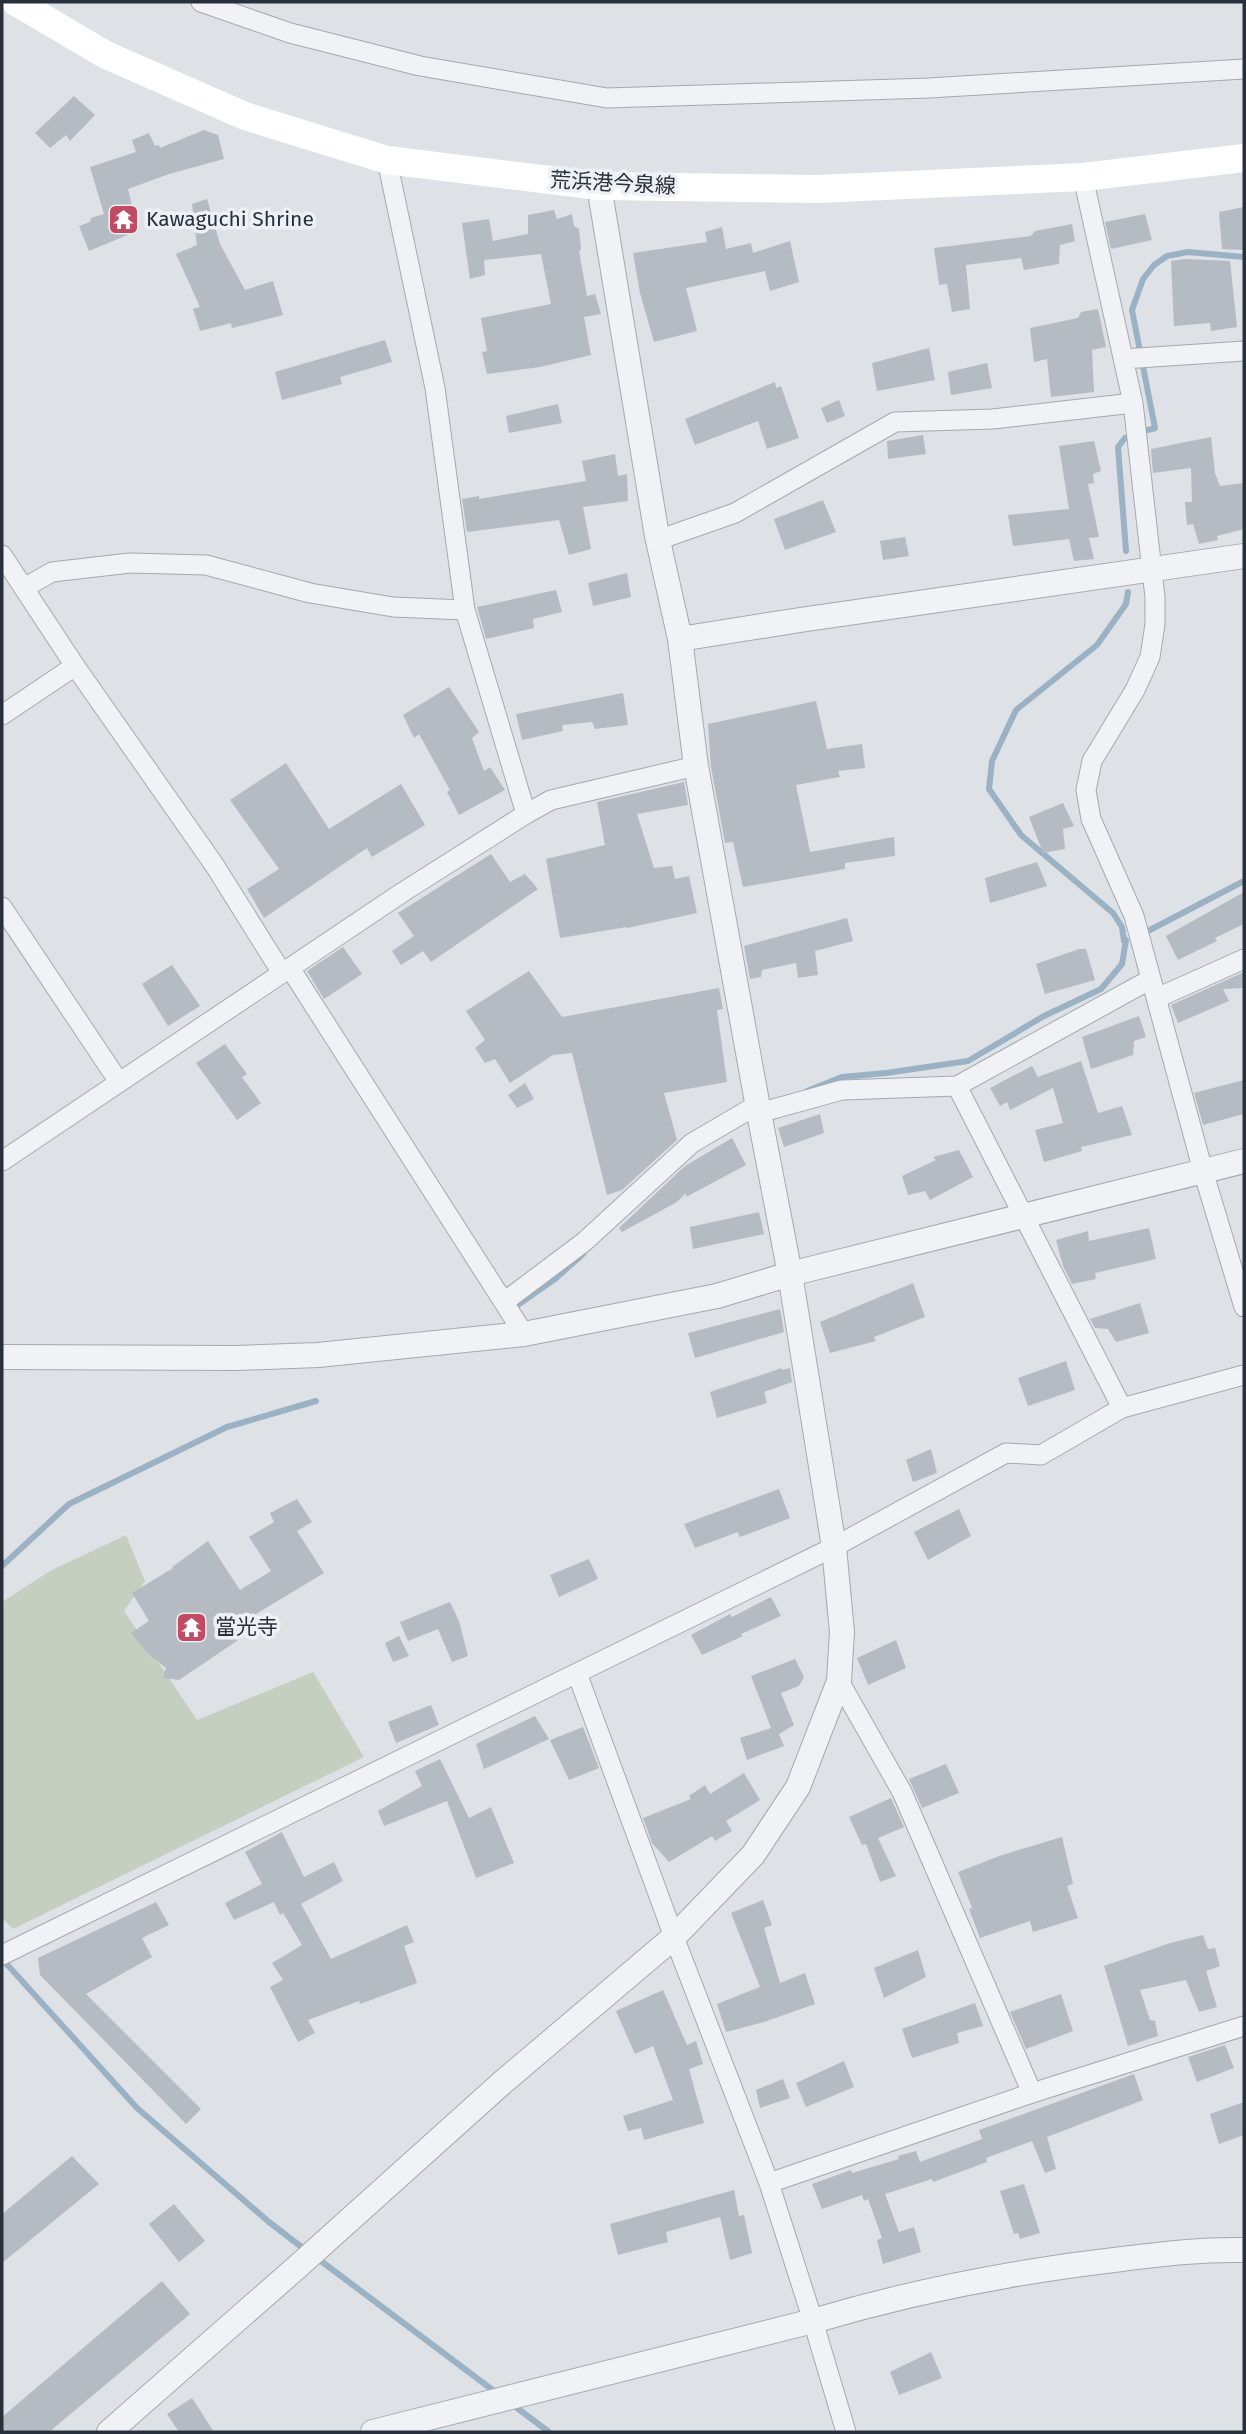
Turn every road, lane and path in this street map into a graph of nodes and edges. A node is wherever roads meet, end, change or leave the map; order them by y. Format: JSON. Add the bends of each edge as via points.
{"nodes":[{"id":1,"x":16,"y":2,"type":"edge"},
{"id":2,"x":201,"y":2,"type":"edge"},
{"id":3,"x":1244,"y":69,"type":"edge"},
{"id":4,"x":1244,"y":158,"type":"edge"},
{"id":5,"x":387,"y":160,"type":"junction"},
{"id":6,"x":1083,"y":177,"type":"junction"},
{"id":7,"x":599,"y":186,"type":"junction"},
{"id":8,"x":1244,"y":351,"type":"edge"},
{"id":9,"x":1135,"y":358,"type":"junction"},
{"id":10,"x":1133,"y":403,"type":"junction"},
{"id":11,"x":658,"y":540,"type":"junction"},
{"id":12,"x":2,"y":555,"type":"edge"},
{"id":13,"x":1244,"y":556,"type":"edge"},
{"id":14,"x":1152,"y":570,"type":"junction"},
{"id":15,"x":24,"y":589,"type":"junction"},
{"id":16,"x":465,"y":610,"type":"junction"},
{"id":17,"x":680,"y":639,"type":"junction"},
{"id":18,"x":75,"y":666,"type":"junction"},
{"id":19,"x":2,"y":715,"type":"edge"},
{"id":20,"x":696,"y":766,"type":"junction"},
{"id":21,"x":526,"y":814,"type":"junction"},
{"id":22,"x":2,"y":908,"type":"edge"},
{"id":23,"x":1244,"y":959,"type":"edge"},
{"id":24,"x":286,"y":971,"type":"junction"},
{"id":25,"x":1154,"y":988,"type":"junction"},
{"id":26,"x":119,"y":1082,"type":"junction"},
{"id":27,"x":957,"y":1086,"type":"junction"},
{"id":28,"x":758,"y":1109,"type":"junction"},
{"id":29,"x":2,"y":1161,"type":"edge"},
{"id":30,"x":1244,"y":1161,"type":"edge"},
{"id":31,"x":1203,"y":1171,"type":"junction"},
{"id":32,"x":1024,"y":1217,"type":"junction"},
{"id":33,"x":790,"y":1274,"type":"junction"},
{"id":34,"x":511,"y":1297,"type":"junction"},
{"id":35,"x":1244,"y":1307,"type":"edge"},
{"id":36,"x":524,"y":1334,"type":"junction"},
{"id":37,"x":2,"y":1357,"type":"edge"},
{"id":38,"x":1244,"y":1376,"type":"edge"},
{"id":39,"x":1122,"y":1408,"type":"junction"},
{"id":40,"x":834,"y":1547,"type":"junction"},
{"id":41,"x":577,"y":1673,"type":"junction"},
{"id":42,"x":839,"y":1681,"type":"junction"},
{"id":43,"x":674,"y":1937,"type":"junction"},
{"id":44,"x":6,"y":1948,"type":"edge"},
{"id":45,"x":1244,"y":2026,"type":"edge"},
{"id":46,"x":1032,"y":2093,"type":"junction"},
{"id":47,"x":769,"y":2183,"type":"junction"},
{"id":48,"x":1244,"y":2250,"type":"edge"},
{"id":49,"x":813,"y":2321,"type":"junction"},
{"id":50,"x":109,"y":2432,"type":"edge"},
{"id":51,"x":373,"y":2432,"type":"edge"},
{"id":52,"x":846,"y":2432,"type":"edge"}],
"edges":[{"from":1,"to":5,"type":"main road","name":"荒浜港今泉線","via":[[106,55],[245,116]]},
{"from":2,"to":3,"type":"street","via":[[290,33],[420,66],[607,98],[929,88]]},
{"from":4,"to":6,"type":"main road","name":"荒浜港今泉線"},
{"from":5,"to":7,"type":"main road","name":"荒浜港今泉線"},
{"from":5,"to":16,"type":"street","via":[[435,388]]},
{"from":6,"to":7,"type":"main road","name":"荒浜港今泉線","via":[[817,189]]},
{"from":6,"to":9,"type":"street"},
{"from":7,"to":11,"type":"street"},
{"from":8,"to":9,"type":"street"},
{"from":9,"to":10,"type":"street"},
{"from":10,"to":11,"type":"street","via":[[993,419],[895,422],[735,513]]},
{"from":10,"to":14,"type":"street"},
{"from":11,"to":17,"type":"street"},
{"from":12,"to":15,"type":"street"},
{"from":13,"to":14,"type":"street"},
{"from":14,"to":17,"type":"street"},
{"from":14,"to":25,"type":"street","via":[[1155,624],[1150,657],[1092,761],[1086,790],[1091,819],[1134,916]]},
{"from":15,"to":16,"type":"street","via":[[51,572],[130,563],[206,565],[310,593],[393,607]]},
{"from":15,"to":18,"type":"street"},
{"from":16,"to":21,"type":"street"},
{"from":17,"to":20,"type":"street"},
{"from":18,"to":19,"type":"street"},
{"from":18,"to":24,"type":"street"},
{"from":20,"to":21,"type":"street","via":[[551,800]]},
{"from":20,"to":28,"type":"street"},
{"from":21,"to":24,"type":"street"},
{"from":22,"to":26,"type":"street"},
{"from":23,"to":25,"type":"street"},
{"from":24,"to":26,"type":"street"},
{"from":24,"to":34,"type":"street"},
{"from":25,"to":27,"type":"street"},
{"from":25,"to":31,"type":"street"},
{"from":26,"to":29,"type":"street"},
{"from":27,"to":28,"type":"street","via":[[842,1090]]},
{"from":27,"to":32,"type":"street"},
{"from":28,"to":33,"type":"street"},
{"from":28,"to":34,"type":"street","via":[[692,1143],[584,1242]]},
{"from":30,"to":31,"type":"street"},
{"from":31,"to":32,"type":"street"},
{"from":31,"to":35,"type":"street"},
{"from":32,"to":33,"type":"street"},
{"from":32,"to":39,"type":"street"},
{"from":33,"to":36,"type":"street","via":[[717,1296]]},
{"from":33,"to":40,"type":"street"},
{"from":34,"to":36,"type":"street"},
{"from":36,"to":37,"type":"street","via":[[317,1355]]},
{"from":38,"to":39,"type":"street"},
{"from":39,"to":40,"type":"street","via":[[1041,1455],[1006,1453]]},
{"from":40,"to":41,"type":"street"},
{"from":40,"to":42,"type":"street","via":[[842,1632]]},
{"from":41,"to":43,"type":"street"},
{"from":41,"to":44,"type":"street"},
{"from":42,"to":43,"type":"street","via":[[798,1787],[753,1855]]},
{"from":42,"to":46,"type":"street","via":[[902,1792]]},
{"from":43,"to":47,"type":"street"},
{"from":43,"to":50,"type":"street","via":[[503,2082]]},
{"from":45,"to":46,"type":"street"},
{"from":46,"to":47,"type":"street"},
{"from":47,"to":49,"type":"street"},
{"from":48,"to":49,"type":"street","via":[[1208,2249],[1048,2267],[878,2301]]},
{"from":49,"to":51,"type":"street"},
{"from":49,"to":52,"type":"street"}]}
